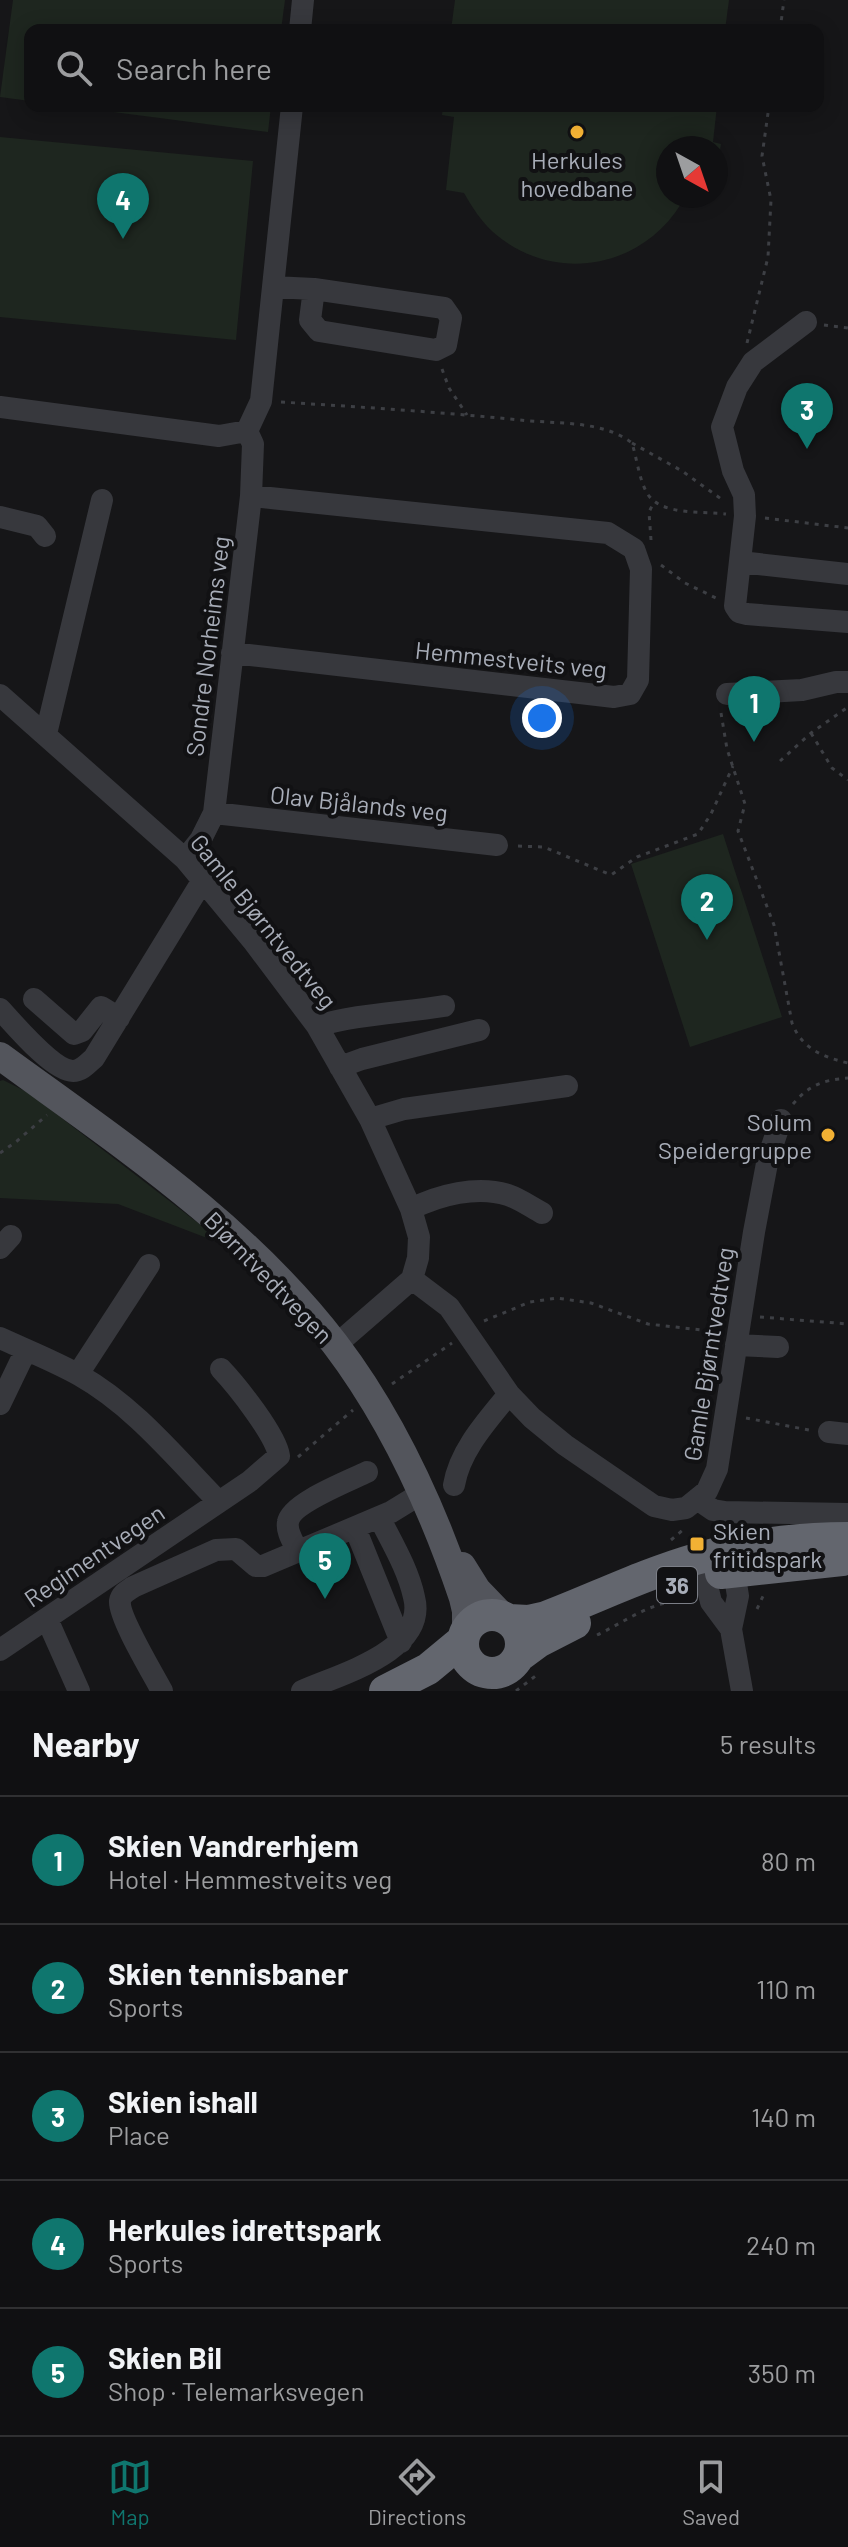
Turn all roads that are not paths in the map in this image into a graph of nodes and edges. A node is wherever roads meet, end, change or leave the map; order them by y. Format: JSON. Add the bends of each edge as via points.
{"nodes":[{"id":1,"x":303,"y":0,"type":"edge"},
{"id":2,"x":301,"y":24,"type":"edge"},
{"id":3,"x":291,"y":112,"type":"edge"},
{"id":4,"x":273,"y":287,"type":"junction"},
{"id":5,"x":314,"y":289,"type":"junction"},
{"id":6,"x":806,"y":322,"type":"road end"},
{"id":7,"x":0,"y":407,"type":"edge"},
{"id":8,"x":247,"y":431,"type":"junction"},
{"id":9,"x":251,"y":496,"type":"junction"},
{"id":10,"x":102,"y":500,"type":"dead end"},
{"id":11,"x":0,"y":517,"type":"edge"},
{"id":12,"x":45,"y":536,"type":"dead end"},
{"id":13,"x":740,"y":562,"type":"junction"},
{"id":14,"x":848,"y":574,"type":"edge"},
{"id":15,"x":848,"y":622,"type":"edge"},
{"id":16,"x":232,"y":653,"type":"junction"},
{"id":17,"x":848,"y":682,"type":"edge"},
{"id":18,"x":727,"y":694,"type":"road end"},
{"id":19,"x":5,"y":709,"type":"edge"},
{"id":20,"x":46,"y":734,"type":"junction"},
{"id":21,"x":214,"y":813,"type":"junction"},
{"id":22,"x":497,"y":845,"type":"road end"},
{"id":23,"x":185,"y":859,"type":"junction"},
{"id":24,"x":203,"y":880,"type":"junction"},
{"id":25,"x":34,"y":999,"type":"dead end"},
{"id":26,"x":444,"y":1006,"type":"dead end"},
{"id":27,"x":0,"y":1009,"type":"edge"},
{"id":28,"x":119,"y":1018,"type":"junction"},
{"id":29,"x":317,"y":1026,"type":"junction"},
{"id":30,"x":479,"y":1030,"type":"dead end"},
{"id":31,"x":0,"y":1056,"type":"edge"},
{"id":32,"x":340,"y":1067,"type":"junction"},
{"id":33,"x":567,"y":1086,"type":"dead end"},
{"id":34,"x":370,"y":1119,"type":"junction"},
{"id":35,"x":781,"y":1120,"type":"road end"},
{"id":36,"x":411,"y":1209,"type":"junction"},
{"id":37,"x":542,"y":1213,"type":"dead end"},
{"id":38,"x":149,"y":1265,"type":"dead end"},
{"id":39,"x":412,"y":1279,"type":"junction"},
{"id":40,"x":738,"y":1331,"type":"junction"},
{"id":41,"x":0,"y":1338,"type":"edge"},
{"id":42,"x":336,"y":1345,"type":"junction"},
{"id":43,"x":778,"y":1347,"type":"dead end"},
{"id":44,"x":26,"y":1350,"type":"junction"},
{"id":45,"x":221,"y":1369,"type":"dead end"},
{"id":46,"x":78,"y":1374,"type":"junction"},
{"id":47,"x":509,"y":1394,"type":"junction"},
{"id":48,"x":0,"y":1404,"type":"edge"},
{"id":49,"x":367,"y":1472,"type":"dead end"},
{"id":50,"x":454,"y":1485,"type":"dead end"},
{"id":51,"x":422,"y":1493,"type":"junction"},
{"id":52,"x":697,"y":1499,"type":"junction"},
{"id":53,"x":218,"y":1501,"type":"junction"},
{"id":54,"x":848,"y":1514,"type":"edge"},
{"id":55,"x":379,"y":1517,"type":"junction"},
{"id":56,"x":437,"y":1524,"type":"junction"},
{"id":57,"x":355,"y":1528,"type":"junction"},
{"id":58,"x":848,"y":1538,"type":"edge"},
{"id":59,"x":298,"y":1552,"type":"junction"},
{"id":60,"x":848,"y":1559,"type":"edge"},
{"id":61,"x":714,"y":1576,"type":"junction"},
{"id":62,"x":506,"y":1618,"type":"junction"},
{"id":63,"x":47,"y":1619,"type":"junction"},
{"id":64,"x":464,"y":1635,"type":"junction"},
{"id":65,"x":401,"y":1642,"type":"junction"},
{"id":66,"x":0,"y":1650,"type":"edge"},
{"id":67,"x":530,"y":1663,"type":"junction"},
{"id":68,"x":479,"y":1671,"type":"junction"},
{"id":69,"x":79,"y":1691,"type":"edge"},
{"id":70,"x":162,"y":1691,"type":"edge"},
{"id":71,"x":302,"y":1691,"type":"edge"},
{"id":72,"x":385,"y":1691,"type":"edge"},
{"id":73,"x":419,"y":1691,"type":"edge"},
{"id":74,"x":742,"y":1691,"type":"edge"}],
"edges":[{"from":1,"to":2,"type":"street"},
{"from":3,"to":4,"type":"street"},
{"from":4,"to":5,"type":"street"},
{"from":4,"to":8,"type":"street","via":[[261,401]]},
{"from":5,"to":5,"type":"street","via":[[444,308],[451,318],[446,345],[436,350],[319,331],[310,320]]},
{"from":6,"to":13,"type":"street","via":[[753,362],[722,427],[744,495]]},
{"from":7,"to":8,"type":"street","via":[[219,436]]},
{"from":8,"to":9,"type":"street","name":"Sondre Norheims veg","via":[[253,444]]},
{"from":9,"to":16,"type":"street","name":"Sondre Norheims veg"},
{"from":9,"to":16,"type":"street","name":"Hemmestveits veg","via":[[608,533],[634,549],[641,569],[638,680],[630,694],[614,697]]},
{"from":10,"to":20,"type":"street"},
{"from":11,"to":12,"type":"street","via":[[37,526]]},
{"from":13,"to":14,"type":"street"},
{"from":13,"to":15,"type":"street","via":[[734,601],[739,612]]},
{"from":16,"to":21,"type":"street","name":"Sondre Norheims veg"},
{"from":17,"to":18,"type":"street"},
{"from":19,"to":20,"type":"street","name":"Gamle Bjørntvedtveg"},
{"from":20,"to":23,"type":"street","name":"Gamle Bjørntvedtveg"},
{"from":21,"to":22,"type":"street","name":"Olav Bjålands veg"},
{"from":21,"to":23,"type":"street","name":"Sondre Norheims veg"},
{"from":23,"to":24,"type":"street","name":"Gamle Bjørntvedtveg"},
{"from":24,"to":28,"type":"street"},
{"from":24,"to":29,"type":"street","name":"Gamle Bjørntvedtveg"},
{"from":25,"to":28,"type":"street","via":[[74,1034],[101,1007]]},
{"from":26,"to":29,"type":"street"},
{"from":27,"to":28,"type":"street","via":[[41,1051],[74,1071],[94,1058]]},
{"from":29,"to":32,"type":"street","name":"Gamle Bjørntvedtveg"},
{"from":30,"to":32,"type":"street"},
{"from":31,"to":42,"type":"main road","name":"Bjørntvedtvegen","via":[[227,1229]]},
{"from":32,"to":34,"type":"street","name":"Gamle Bjørntvedtveg"},
{"from":33,"to":34,"type":"street","via":[[404,1109]]},
{"from":34,"to":36,"type":"street","name":"Gamle Bjørntvedtveg"},
{"from":35,"to":40,"type":"street","name":"Gamle Bjørntvedtveg","via":[[768,1158]]},
{"from":36,"to":37,"type":"street","via":[[439,1196],[481,1192],[508,1195]]},
{"from":36,"to":39,"type":"street","name":"Gamle Bjørntvedtveg","via":[[419,1237]]},
{"from":38,"to":46,"type":"street"},
{"from":39,"to":42,"type":"street"},
{"from":39,"to":47,"type":"street","via":[[449,1307]]},
{"from":40,"to":43,"type":"street"},
{"from":40,"to":52,"type":"street","name":"Gamle Bjørntvedtveg","via":[[717,1469]]},
{"from":41,"to":44,"type":"street"},
{"from":42,"to":51,"type":"main road","name":"Bjørntvedtvegen"},
{"from":44,"to":46,"type":"street"},
{"from":44,"to":48,"type":"street"},
{"from":45,"to":53,"type":"street","name":"Regimentvegen","via":[[274,1437],[279,1456]]},
{"from":46,"to":53,"type":"street","via":[[136,1417]]},
{"from":47,"to":50,"type":"street","via":[[468,1448]]},
{"from":47,"to":52,"type":"street","via":[[565,1445],[654,1506],[686,1508]]},
{"from":49,"to":59,"type":"street","via":[[291,1513],[287,1527]]},
{"from":51,"to":55,"type":"street"},
{"from":51,"to":56,"type":"main road","name":"Bjørntvedtvegen"},
{"from":52,"to":54,"type":"street","via":[[725,1512]]},
{"from":53,"to":63,"type":"street","name":"Regimentvegen"},
{"from":55,"to":57,"type":"street"},
{"from":55,"to":65,"type":"street","via":[[415,1598],[416,1617]]},
{"from":56,"to":62,"type":"main road","name":"Bjørntvedtvegen","via":[[477,1590]]},
{"from":56,"to":64,"type":"main road","name":"Bjørntvedtvegen","via":[[463,1598]]},
{"from":57,"to":59,"type":"street"},
{"from":57,"to":65,"type":"street"},
{"from":58,"to":61,"type":"highway","number":"36","via":[[780,1542]]},
{"from":59,"to":70,"type":"street","via":[[256,1566],[236,1549],[216,1550],[123,1594],[125,1620]]},
{"from":60,"to":61,"type":"highway","number":"36"},
{"from":61,"to":62,"type":"highway","number":"36","via":[[649,1575],[546,1617]]},
{"from":61,"to":67,"type":"highway","number":"36","via":[[591,1616],[547,1637]]},
{"from":61,"to":74,"type":"street","via":[[711,1602],[731,1629]]},
{"from":62,"to":64,"type":"highway","number":"36","via":[[481,1617]]},
{"from":62,"to":67,"type":"highway","via":[[519,1632]]},
{"from":63,"to":66,"type":"street","name":"Regimentvegen"},
{"from":63,"to":69,"type":"street"},
{"from":64,"to":68,"type":"highway","via":[[468,1661]]},
{"from":64,"to":72,"type":"highway","number":"36","via":[[428,1669]]},
{"from":65,"to":71,"type":"street"},
{"from":67,"to":68,"type":"highway","number":"36","via":[[503,1672]]},
{"from":68,"to":73,"type":"highway","number":"36"}]}
